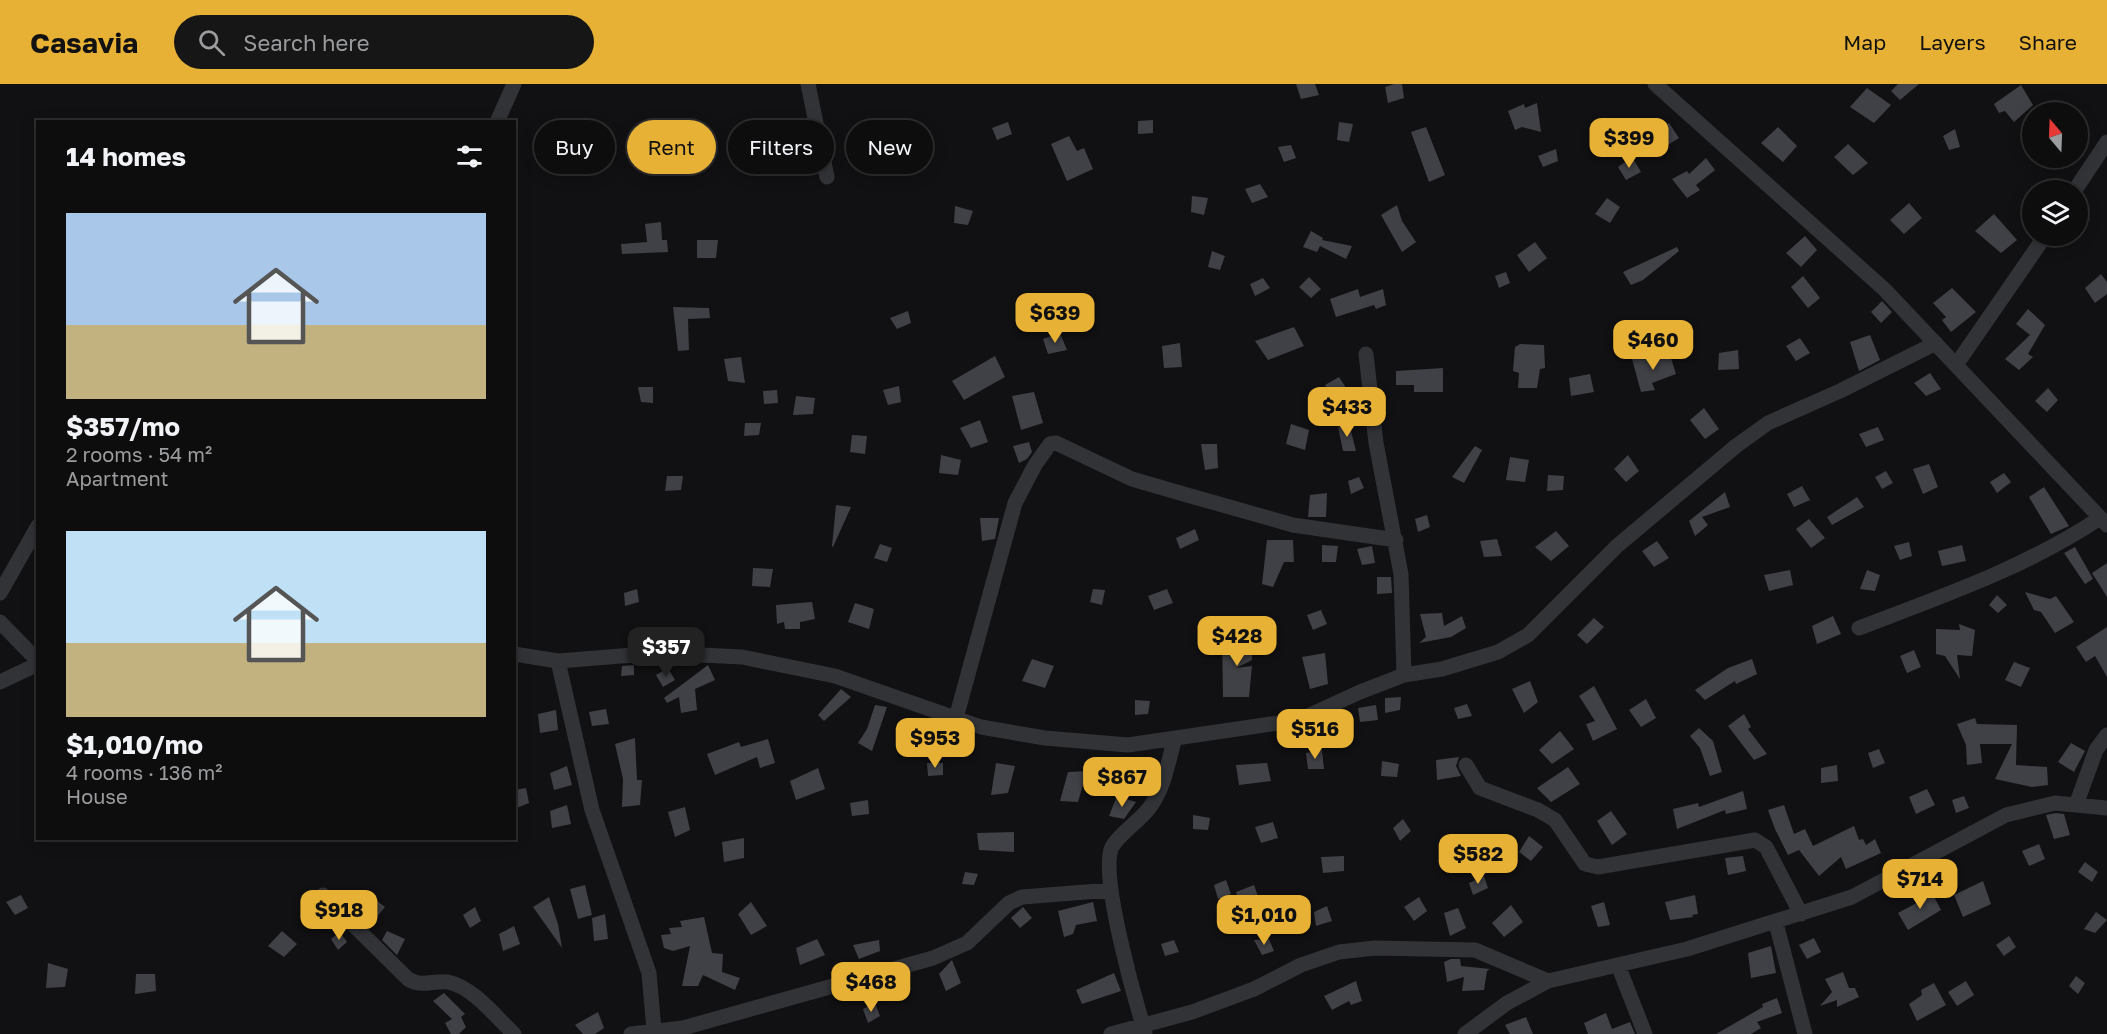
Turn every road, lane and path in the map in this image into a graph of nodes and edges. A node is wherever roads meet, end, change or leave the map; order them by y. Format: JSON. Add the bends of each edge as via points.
{"nodes":[{"id":1,"x":514,"y":84,"type":"edge"},
{"id":2,"x":808,"y":84,"type":"edge"},
{"id":3,"x":1655,"y":84,"type":"edge"},
{"id":4,"x":498,"y":120,"type":"edge"},
{"id":5,"x":2107,"y":142,"type":"edge"},
{"id":6,"x":827,"y":177,"type":"dead end"},
{"id":7,"x":2082,"y":180,"type":"edge"},
{"id":8,"x":2038,"y":246,"type":"edge"},
{"id":9,"x":1936,"y":343,"type":"junction"},
{"id":10,"x":1366,"y":354,"type":"dead end"},
{"id":11,"x":1956,"y":365,"type":"junction"},
{"id":12,"x":2103,"y":522,"type":"edge"},
{"id":13,"x":36,"y":530,"type":"edge"},
{"id":14,"x":1396,"y":540,"type":"junction"},
{"id":15,"x":0,"y":593,"type":"edge"},
{"id":16,"x":0,"y":622,"type":"edge"},
{"id":17,"x":1859,"y":628,"type":"dead end"},
{"id":18,"x":516,"y":654,"type":"edge"},
{"id":19,"x":36,"y":660,"type":"edge"},
{"id":20,"x":558,"y":661,"type":"junction"},
{"id":21,"x":36,"y":663,"type":"edge"},
{"id":22,"x":1404,"y":675,"type":"junction"},
{"id":23,"x":0,"y":682,"type":"edge"},
{"id":24,"x":956,"y":718,"type":"junction"},
{"id":25,"x":2107,"y":735,"type":"edge"},
{"id":26,"x":1175,"y":738,"type":"junction"},
{"id":27,"x":1466,"y":765,"type":"dead end"},
{"id":28,"x":2076,"y":805,"type":"junction"},
{"id":29,"x":2107,"y":808,"type":"edge"},
{"id":30,"x":1111,"y":890,"type":"junction"},
{"id":31,"x":323,"y":895,"type":"dead end"},
{"id":32,"x":1801,"y":914,"type":"junction"},
{"id":33,"x":1776,"y":923,"type":"junction"},
{"id":34,"x":1618,"y":965,"type":"junction"},
{"id":35,"x":1548,"y":981,"type":"junction"},
{"id":36,"x":1144,"y":1029,"type":"edge"},
{"id":37,"x":654,"y":1030,"type":"junction"},
{"id":38,"x":514,"y":1034,"type":"edge"},
{"id":39,"x":632,"y":1034,"type":"edge"},
{"id":40,"x":1111,"y":1034,"type":"edge"},
{"id":41,"x":1465,"y":1034,"type":"edge"},
{"id":42,"x":1645,"y":1034,"type":"edge"},
{"id":43,"x":1805,"y":1034,"type":"edge"}],
"edges":[{"from":1,"to":4,"type":"street"},
{"from":2,"to":6,"type":"street"},
{"from":3,"to":9,"type":"street","via":[[1884,289]]},
{"from":5,"to":7,"type":"street"},
{"from":8,"to":11,"type":"street"},
{"from":9,"to":11,"type":"street"},
{"from":9,"to":22,"type":"street","via":[[1840,392],[1767,423],[1617,546],[1528,635],[1498,652],[1442,669]]},
{"from":10,"to":14,"type":"street","via":[[1376,443]]},
{"from":11,"to":12,"type":"street"},
{"from":12,"to":17,"type":"street","via":[[2000,573]]},
{"from":13,"to":15,"type":"street"},
{"from":14,"to":22,"type":"street"},
{"from":14,"to":24,"type":"street","via":[[1271,519],[1132,479],[1056,443],[1050,444],[1014,503]]},
{"from":16,"to":19,"type":"street"},
{"from":18,"to":20,"type":"street"},
{"from":20,"to":24,"type":"street","via":[[659,653],[742,657],[835,676]]},
{"from":20,"to":37,"type":"street","via":[[592,810],[649,973]]},
{"from":21,"to":23,"type":"street"},
{"from":22,"to":26,"type":"street","via":[[1299,720]]},
{"from":24,"to":26,"type":"street","via":[[981,727],[1045,738],[1128,745]]},
{"from":25,"to":28,"type":"street","via":[[2096,750]]},
{"from":26,"to":30,"type":"street","via":[[1160,792],[1112,847]]},
{"from":27,"to":32,"type":"street","via":[[1480,788],[1555,820],[1585,864],[1598,867],[1755,840],[1766,847]]},
{"from":28,"to":29,"type":"street"},
{"from":28,"to":32,"type":"street","via":[[2055,802],[2006,815],[1852,897]]},
{"from":30,"to":36,"type":"street"},
{"from":30,"to":37,"type":"street","via":[[1022,897],[1009,903],[967,943],[933,958],[683,1028]]},
{"from":31,"to":38,"type":"street","via":[[408,979],[417,984],[446,982],[462,987]]},
{"from":32,"to":33,"type":"street"},
{"from":33,"to":34,"type":"street"},
{"from":33,"to":43,"type":"street"},
{"from":34,"to":35,"type":"street"},
{"from":34,"to":42,"type":"street"},
{"from":35,"to":36,"type":"street","via":[[1475,950],[1348,951],[1301,965],[1254,989]]},
{"from":35,"to":41,"type":"street","via":[[1507,1003]]},
{"from":36,"to":40,"type":"street"},
{"from":37,"to":39,"type":"street"}]}
